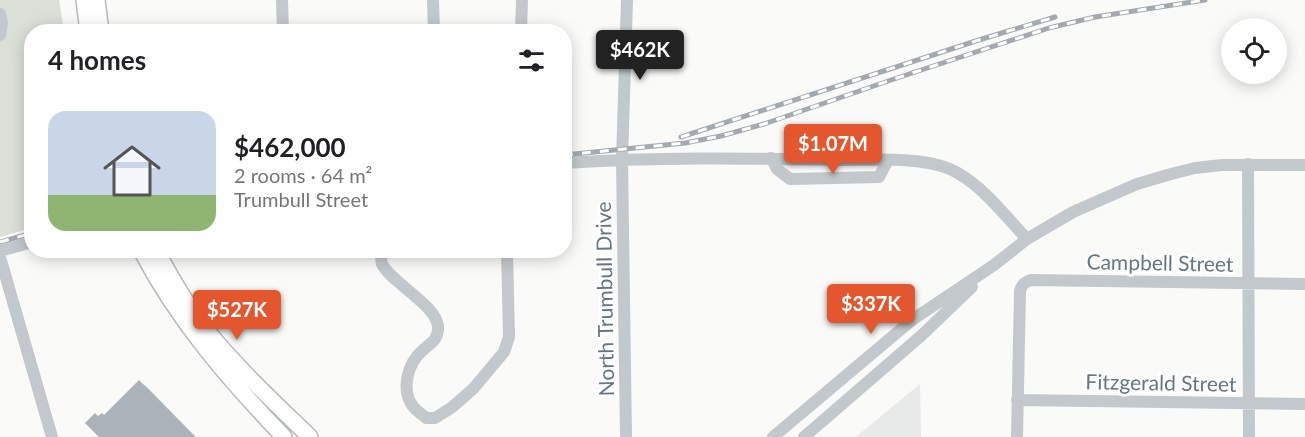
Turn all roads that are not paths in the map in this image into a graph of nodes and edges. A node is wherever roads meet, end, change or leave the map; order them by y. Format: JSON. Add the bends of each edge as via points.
{"nodes":[{"id":1,"x":84,"y":0,"type":"edge"},
{"id":2,"x":97,"y":0,"type":"edge"},
{"id":3,"x":282,"y":0,"type":"edge"},
{"id":4,"x":433,"y":0,"type":"edge"},
{"id":5,"x":522,"y":0,"type":"edge"},
{"id":6,"x":627,"y":0,"type":"edge"},
{"id":7,"x":0,"y":14,"type":"edge"},
{"id":8,"x":87,"y":24,"type":"edge"},
{"id":9,"x":100,"y":24,"type":"edge"},
{"id":10,"x":283,"y":24,"type":"edge"},
{"id":11,"x":434,"y":24,"type":"edge"},
{"id":12,"x":521,"y":24,"type":"edge"},
{"id":13,"x":0,"y":35,"type":"edge"},
{"id":14,"x":771,"y":158,"type":"junction"},
{"id":15,"x":826,"y":159,"type":"junction"},
{"id":16,"x":622,"y":160,"type":"junction"},
{"id":17,"x":888,"y":160,"type":"junction"},
{"id":18,"x":572,"y":163,"type":"edge"},
{"id":19,"x":1248,"y":164,"type":"junction"},
{"id":20,"x":1305,"y":165,"type":"edge"},
{"id":21,"x":826,"y":178,"type":"junction"},
{"id":22,"x":1027,"y":239,"type":"junction"},
{"id":23,"x":24,"y":244,"type":"edge"},
{"id":24,"x":0,"y":251,"type":"edge"},
{"id":25,"x":0,"y":257,"type":"edge"},
{"id":26,"x":152,"y":258,"type":"edge"},
{"id":27,"x":153,"y":258,"type":"edge"},
{"id":28,"x":382,"y":258,"type":"edge"},
{"id":29,"x":507,"y":258,"type":"edge"},
{"id":30,"x":994,"y":265,"type":"junction"},
{"id":31,"x":1248,"y":283,"type":"junction"},
{"id":32,"x":1305,"y":284,"type":"edge"},
{"id":33,"x":1017,"y":400,"type":"junction"},
{"id":34,"x":1248,"y":403,"type":"junction"},
{"id":35,"x":1305,"y":404,"type":"edge"},
{"id":36,"x":52,"y":437,"type":"edge"},
{"id":37,"x":284,"y":437,"type":"edge"},
{"id":38,"x":310,"y":437,"type":"edge"},
{"id":39,"x":626,"y":437,"type":"edge"},
{"id":40,"x":773,"y":437,"type":"edge"},
{"id":41,"x":804,"y":437,"type":"edge"},
{"id":42,"x":1017,"y":437,"type":"edge"},
{"id":43,"x":1249,"y":437,"type":"edge"}],
"edges":[{"from":1,"to":8,"type":"main road"},
{"from":2,"to":9,"type":"main road"},
{"from":3,"to":10,"type":"street"},
{"from":4,"to":11,"type":"street"},
{"from":5,"to":12,"type":"street"},
{"from":6,"to":16,"type":"street","name":"North Trumbull Drive"},
{"from":7,"to":13,"type":"street"},
{"from":14,"to":15,"type":"street"},
{"from":14,"to":16,"type":"street"},
{"from":14,"to":21,"type":"street","via":[[790,179]]},
{"from":15,"to":17,"type":"street"},
{"from":15,"to":21,"type":"street"},
{"from":16,"to":18,"type":"street"},
{"from":16,"to":39,"type":"street","name":"North Trumbull Drive"},
{"from":17,"to":21,"type":"street","via":[[879,177]]},
{"from":17,"to":22,"type":"street","via":[[929,164],[962,175]]},
{"from":19,"to":20,"type":"street"},
{"from":19,"to":22,"type":"street","via":[[1195,168],[1151,180],[1073,212]]},
{"from":19,"to":31,"type":"street"},
{"from":22,"to":30,"type":"street"},
{"from":23,"to":24,"type":"street"},
{"from":25,"to":36,"type":"street"},
{"from":26,"to":37,"type":"main road","via":[[173,306],[202,346]]},
{"from":27,"to":38,"type":"main road","via":[[204,327]]},
{"from":28,"to":29,"type":"street","via":[[391,275],[438,322],[434,342],[420,352],[408,374],[407,390],[412,405],[426,418],[435,418],[451,408],[504,352],[509,337]]},
{"from":30,"to":40,"type":"street","via":[[912,320]]},
{"from":30,"to":41,"type":"street","via":[[922,335]]},
{"from":31,"to":32,"type":"street","name":"Campbell Street"},
{"from":31,"to":33,"type":"street","name":"Campbell Street","via":[[1031,280],[1020,291]]},
{"from":31,"to":34,"type":"street"},
{"from":33,"to":34,"type":"street","name":"Fitzgerald Street"},
{"from":33,"to":42,"type":"street"},
{"from":34,"to":35,"type":"street","name":"Fitzgerald Street"},
{"from":34,"to":43,"type":"street"}]}
